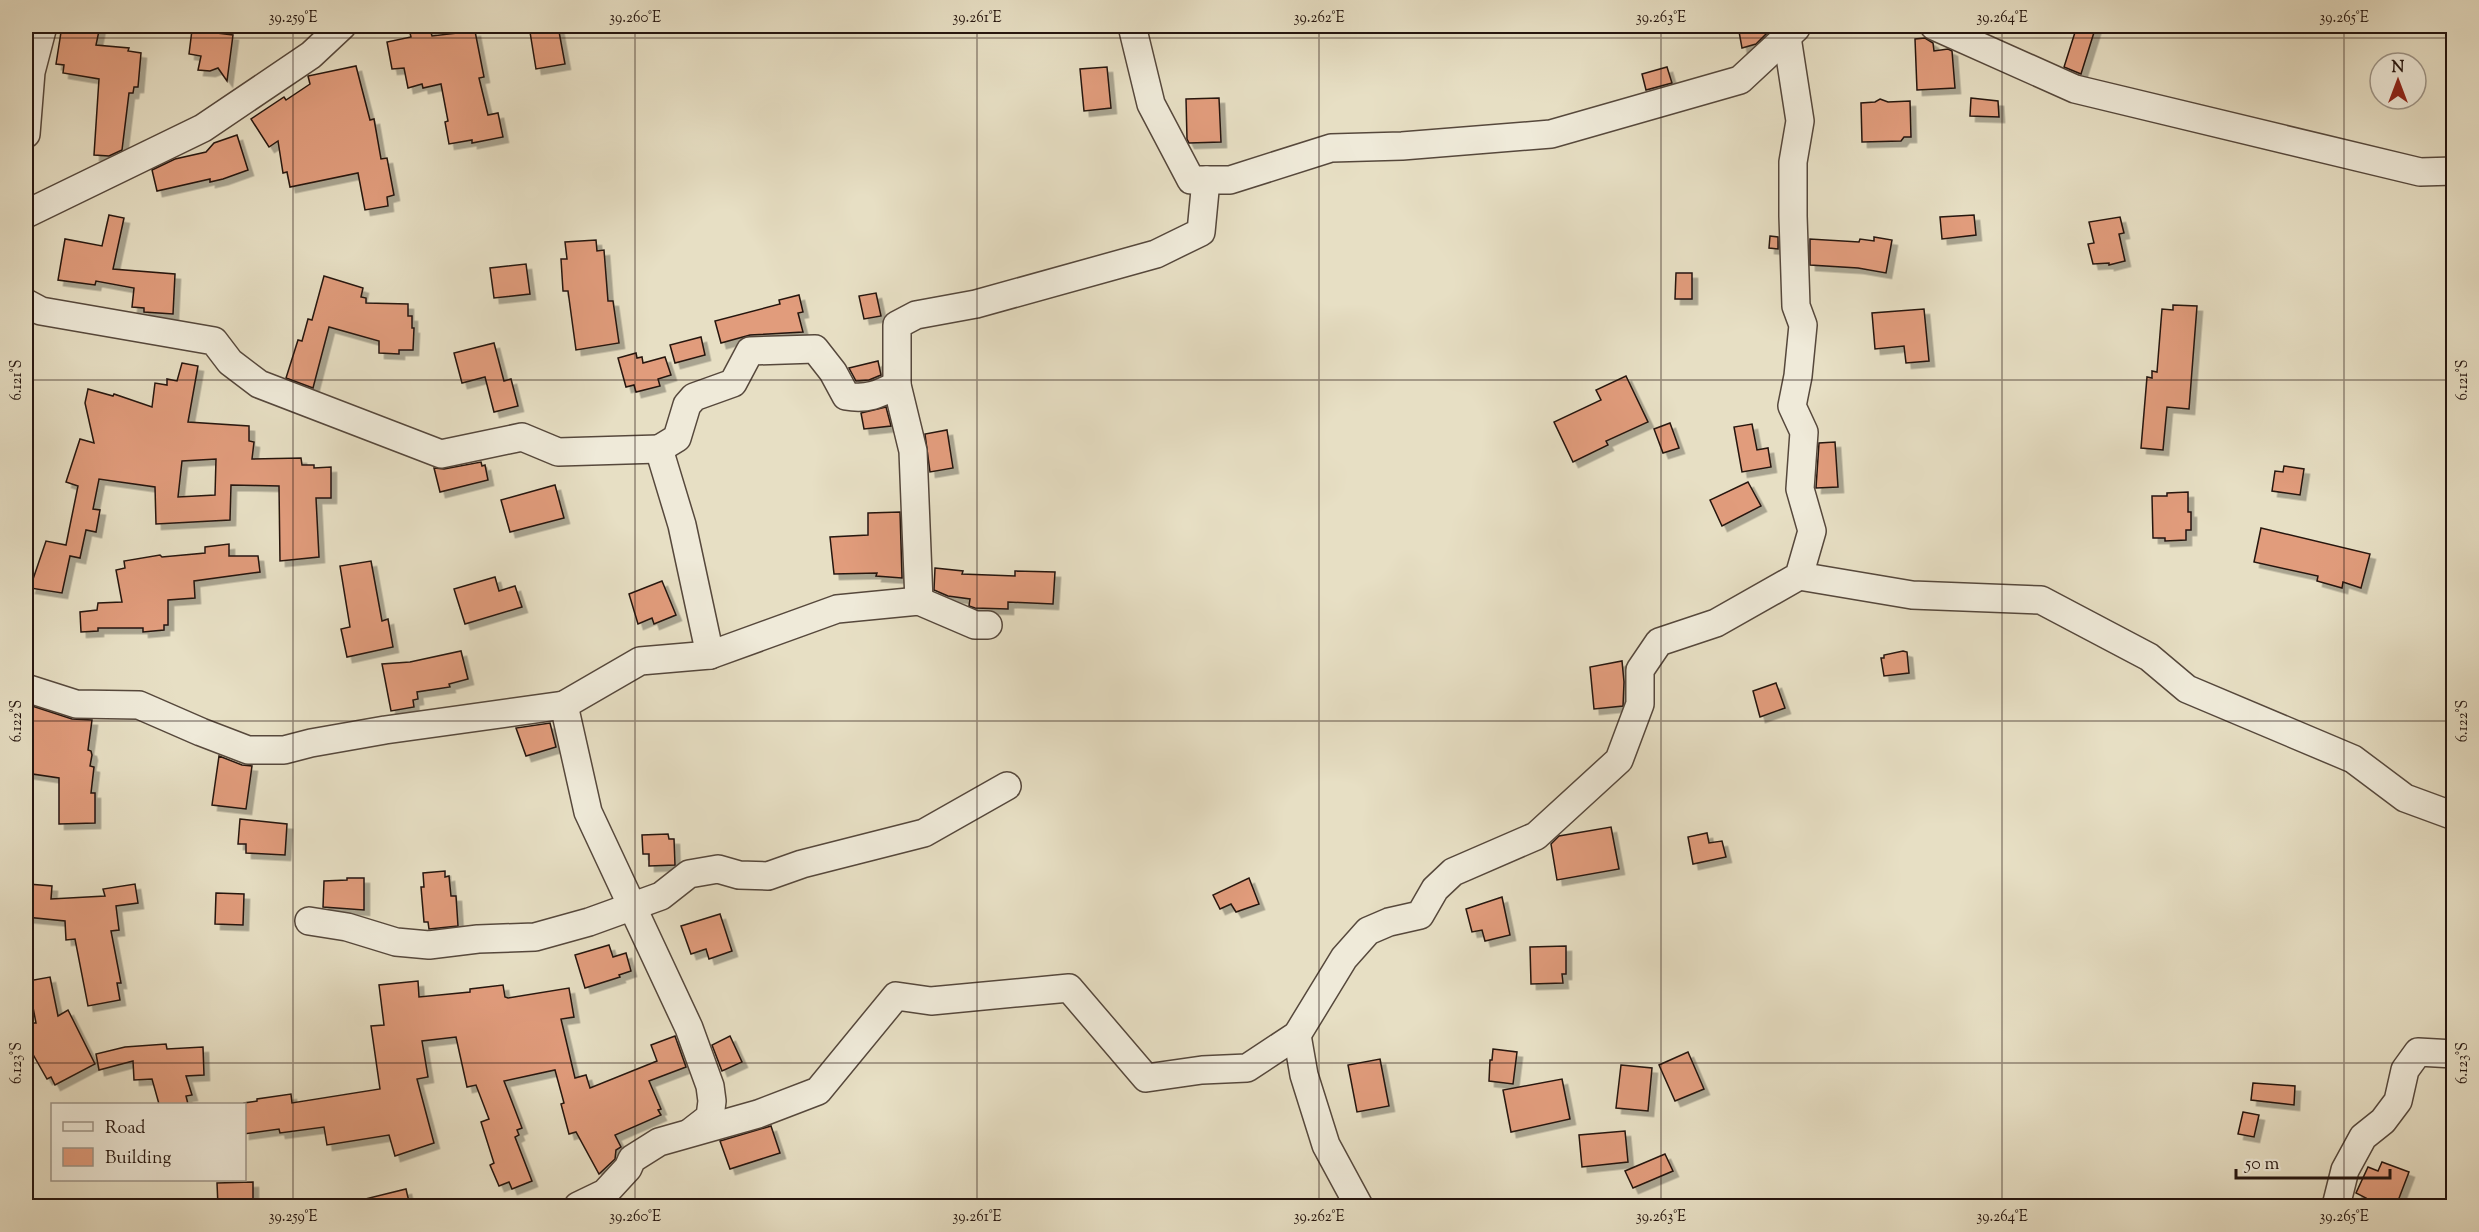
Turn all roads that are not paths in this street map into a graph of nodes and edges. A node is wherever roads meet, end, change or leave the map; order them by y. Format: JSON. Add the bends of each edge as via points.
{"nodes":[{"id":1,"x":43,"y":26,"type":"edge"},
{"id":2,"x":342,"y":26,"type":"edge"},
{"id":3,"x":1132,"y":26,"type":"edge"},
{"id":4,"x":1934,"y":26,"type":"edge"},
{"id":5,"x":1793,"y":31,"type":"edge"},
{"id":6,"x":26,"y":134,"type":"edge"},
{"id":7,"x":2454,"y":171,"type":"edge"},
{"id":8,"x":1206,"y":180,"type":"junction"},
{"id":9,"x":26,"y":214,"type":"edge"},
{"id":10,"x":26,"y":303,"type":"edge"},
{"id":11,"x":897,"y":385,"type":"junction"},
{"id":12,"x":659,"y":449,"type":"junction"},
{"id":13,"x":1799,"y":576,"type":"junction"},
{"id":14,"x":920,"y":601,"type":"junction"},
{"id":15,"x":988,"y":625,"type":"dead end"},
{"id":16,"x":710,"y":655,"type":"junction"},
{"id":17,"x":26,"y":688,"type":"edge"},
{"id":18,"x":564,"y":705,"type":"junction"},
{"id":19,"x":1007,"y":786,"type":"dead end"},
{"id":20,"x":2454,"y":816,"type":"edge"},
{"id":21,"x":633,"y":907,"type":"junction"},
{"id":22,"x":309,"y":921,"type":"dead end"},
{"id":23,"x":1297,"y":1035,"type":"junction"},
{"id":24,"x":2454,"y":1054,"type":"edge"},
{"id":25,"x":692,"y":1131,"type":"junction"},
{"id":26,"x":578,"y":1206,"type":"edge"},
{"id":27,"x":1359,"y":1206,"type":"edge"},
{"id":28,"x":2336,"y":1206,"type":"edge"}],
"edges":[{"from":1,"to":6,"type":"street","via":[[31,72]]},
{"from":2,"to":9,"type":"street","via":[[311,55],[203,128]]},
{"from":3,"to":8,"type":"street","via":[[1151,104],[1191,180]]},
{"from":4,"to":7,"type":"street","via":[[2075,89],[2420,172]]},
{"from":5,"to":8,"type":"street","via":[[1740,80],[1551,134],[1331,148],[1230,180]]},
{"from":5,"to":13,"type":"street","via":[[1800,121],[1793,162],[1796,306],[1803,325],[1792,406],[1804,432],[1800,489],[1812,531]]},
{"from":8,"to":11,"type":"street","via":[[1201,232],[1156,254],[976,304],[916,315],[897,325]]},
{"from":10,"to":12,"type":"street","via":[[41,311],[214,341],[230,362],[259,384],[441,454],[522,437],[558,452]]},
{"from":11,"to":12,"type":"street","via":[[873,397],[846,396],[814,349],[750,351],[733,383],[693,397],[677,438]]},
{"from":11,"to":14,"type":"street","via":[[913,451]]},
{"from":12,"to":16,"type":"street","via":[[682,525]]},
{"from":13,"to":20,"type":"street","via":[[1912,596],[2041,600],[2149,657],[2187,689],[2353,759],[2405,798]]},
{"from":13,"to":23,"type":"street","via":[[1716,623],[1659,642],[1640,670],[1640,704],[1619,760],[1536,836],[1454,872],[1435,889],[1420,915],[1368,930],[1344,957]]},
{"from":14,"to":15,"type":"street","via":[[975,625]]},
{"from":14,"to":16,"type":"street","via":[[837,609]]},
{"from":16,"to":18,"type":"street","via":[[640,661]]},
{"from":17,"to":18,"type":"street","via":[[76,704],[139,705],[248,750],[284,750],[385,730]]},
{"from":18,"to":21,"type":"street","via":[[588,812]]},
{"from":19,"to":21,"type":"street","via":[[924,833],[768,876],[718,869],[689,874],[661,896]]},
{"from":21,"to":22,"type":"street","via":[[535,937],[429,945],[396,942],[347,927]]},
{"from":21,"to":25,"type":"street","via":[[689,1028],[710,1086],[710,1117]]},
{"from":23,"to":25,"type":"street","via":[[1247,1068],[1146,1078],[1069,988],[932,1000],[896,996],[818,1091],[758,1114]]},
{"from":23,"to":27,"type":"street","via":[[1304,1075],[1326,1145]]},
{"from":24,"to":28,"type":"street","via":[[2418,1052],[2404,1070],[2398,1101],[2364,1137],[2345,1170]]},
{"from":25,"to":26,"type":"street","via":[[659,1142],[632,1159],[605,1193]]}]}
